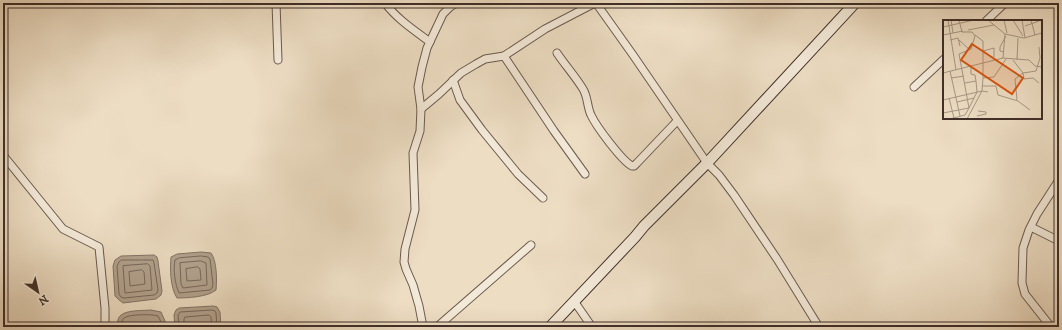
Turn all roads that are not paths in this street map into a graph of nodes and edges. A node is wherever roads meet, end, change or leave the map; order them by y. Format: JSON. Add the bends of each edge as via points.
{"nodes":[{"id":1,"x":276,"y":3,"type":"edge"},
{"id":2,"x":385,"y":3,"type":"edge"},
{"id":3,"x":456,"y":3,"type":"edge"},
{"id":4,"x":596,"y":3,"type":"edge"},
{"id":5,"x":1005,"y":3,"type":"edge"},
{"id":6,"x":853,"y":4,"type":"edge"},
{"id":7,"x":987,"y":20,"type":"edge"},
{"id":8,"x":430,"y":42,"type":"junction"},
{"id":9,"x":557,"y":53,"type":"dead end"},
{"id":10,"x":504,"y":56,"type":"junction"},
{"id":11,"x":278,"y":60,"type":"dead end"},
{"id":12,"x":943,"y":60,"type":"edge"},
{"id":13,"x":453,"y":80,"type":"junction"},
{"id":14,"x":914,"y":87,"type":"dead end"},
{"id":15,"x":421,"y":109,"type":"junction"},
{"id":16,"x":678,"y":121,"type":"junction"},
{"id":17,"x":3,"y":155,"type":"edge"},
{"id":18,"x":707,"y":163,"type":"junction"},
{"id":19,"x":585,"y":174,"type":"dead end"},
{"id":20,"x":1059,"y":180,"type":"edge"},
{"id":21,"x":543,"y":198,"type":"dead end"},
{"id":22,"x":1030,"y":227,"type":"junction"},
{"id":23,"x":1059,"y":241,"type":"edge"},
{"id":24,"x":530,"y":245,"type":"dead end"},
{"id":25,"x":574,"y":301,"type":"junction"},
{"id":26,"x":105,"y":327,"type":"edge"},
{"id":27,"x":423,"y":327,"type":"edge"},
{"id":28,"x":437,"y":327,"type":"edge"},
{"id":29,"x":550,"y":327,"type":"edge"},
{"id":30,"x":592,"y":327,"type":"edge"},
{"id":31,"x":819,"y":327,"type":"edge"},
{"id":32,"x":1051,"y":327,"type":"edge"}],
"edges":[{"from":1,"to":11,"type":"street"},
{"from":2,"to":8,"type":"street"},
{"from":3,"to":8,"type":"street","via":[[443,14]]},
{"from":4,"to":10,"type":"street","via":[[546,29]]},
{"from":4,"to":16,"type":"street"},
{"from":5,"to":7,"type":"street"},
{"from":6,"to":18,"type":"street"},
{"from":8,"to":15,"type":"street","via":[[418,87]]},
{"from":9,"to":16,"type":"street","via":[[583,90],[592,117],[627,164],[634,166]]},
{"from":10,"to":13,"type":"street","via":[[485,59]]},
{"from":10,"to":19,"type":"street"},
{"from":12,"to":14,"type":"street"},
{"from":13,"to":15,"type":"street"},
{"from":13,"to":21,"type":"street","via":[[460,100],[475,122],[518,174]]},
{"from":15,"to":27,"type":"street","via":[[420,131],[413,153],[415,210],[404,262],[413,285]]},
{"from":16,"to":18,"type":"street"},
{"from":17,"to":26,"type":"street","via":[[63,230],[99,247]]},
{"from":18,"to":25,"type":"street"},
{"from":18,"to":31,"type":"street","via":[[738,201]]},
{"from":20,"to":22,"type":"street"},
{"from":22,"to":23,"type":"street"},
{"from":22,"to":32,"type":"street","via":[[1023,248],[1022,283],[1025,294]]},
{"from":24,"to":28,"type":"street"},
{"from":25,"to":29,"type":"street"},
{"from":25,"to":30,"type":"street"}]}
